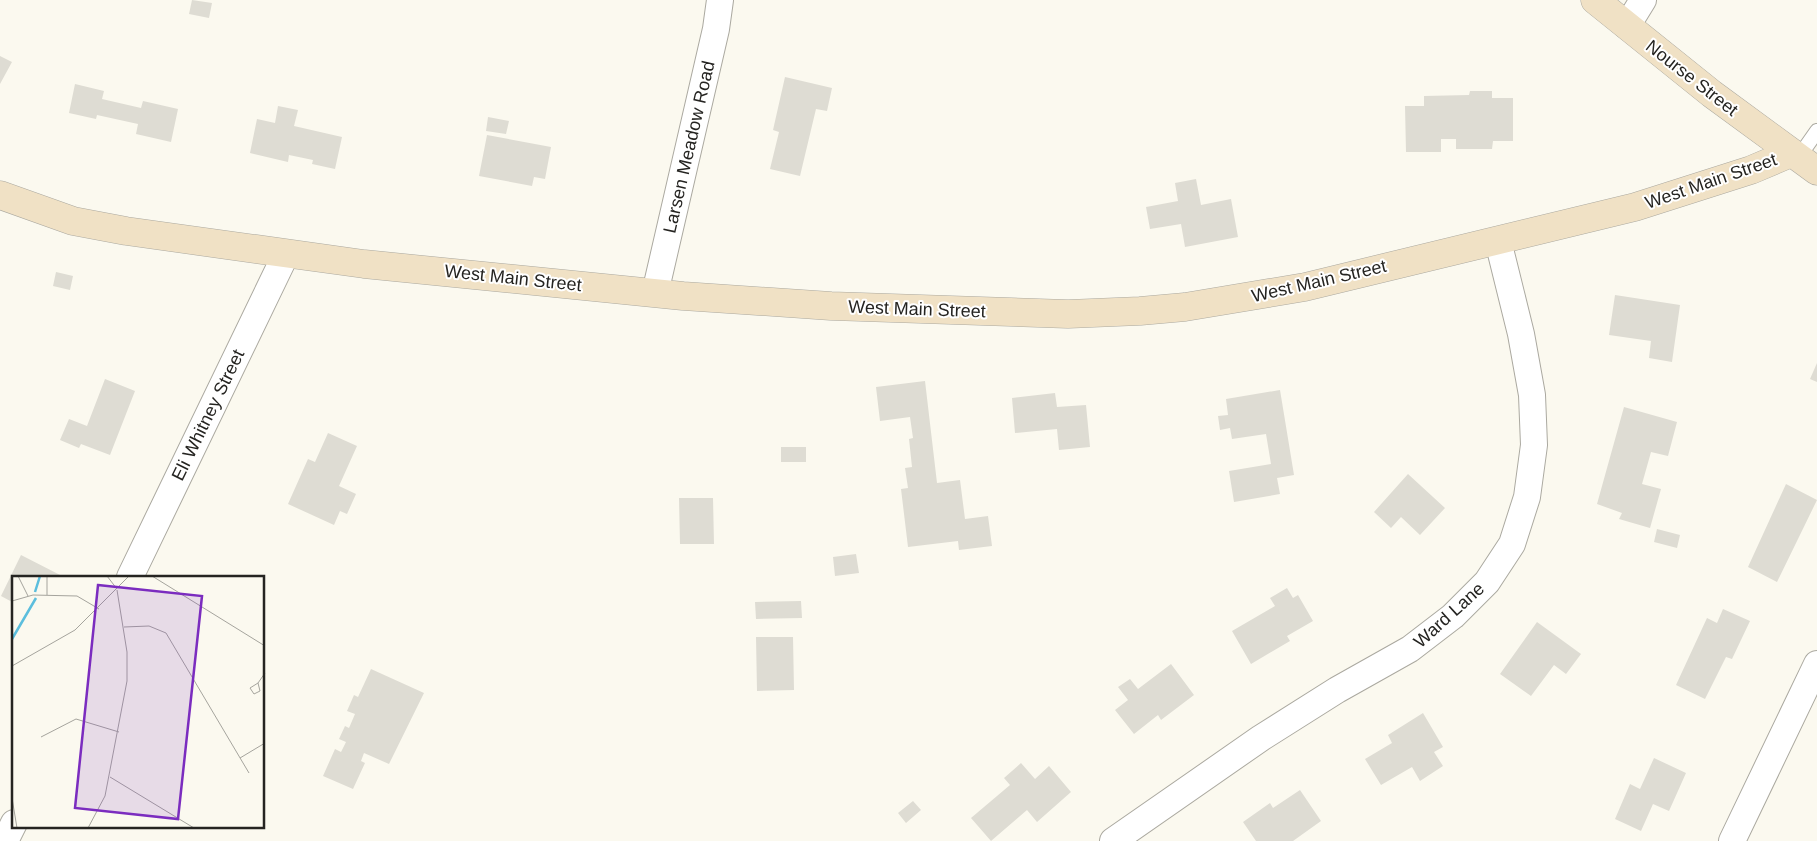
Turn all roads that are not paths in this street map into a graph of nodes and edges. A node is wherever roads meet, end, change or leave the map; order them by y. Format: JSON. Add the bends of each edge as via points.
{"nodes":[{"id":1,"x":720,"y":0,"type":"edge"},
{"id":2,"x":1595,"y":0,"type":"edge"},
{"id":3,"x":1643,"y":0,"type":"edge"},
{"id":4,"x":1628,"y":26,"type":"junction"},
{"id":5,"x":1817,"y":131,"type":"edge"},
{"id":6,"x":1802,"y":161,"type":"edge"},
{"id":7,"x":0,"y":196,"type":"edge"},
{"id":8,"x":1498,"y":241,"type":"junction"},
{"id":9,"x":286,"y":254,"type":"junction"},
{"id":10,"x":655,"y":293,"type":"junction"},
{"id":11,"x":130,"y":576,"type":"edge"},
{"id":12,"x":1817,"y":664,"type":"edge"},
{"id":13,"x":12,"y":827,"type":"edge"},
{"id":14,"x":5,"y":841,"type":"edge"},
{"id":15,"x":1113,"y":841,"type":"edge"},
{"id":16,"x":1732,"y":841,"type":"edge"}],
"edges":[{"from":1,"to":10,"type":"street","name":"Larsen Meadow Road"},
{"from":2,"to":4,"type":"street","name":"Nourse Street"},
{"from":3,"to":4,"type":"street"},
{"from":4,"to":6,"type":"street","name":"Nourse Street"},
{"from":5,"to":6,"type":"lane"},
{"from":6,"to":8,"type":"street","name":"West Main Street","via":[[1751,170],[1635,207]]},
{"from":7,"to":9,"type":"street","name":"West Main Street","via":[[73,221]]},
{"from":8,"to":10,"type":"street","name":"West Main Street","via":[[1305,286],[1186,307],[1140,311],[1068,314],[831,306]]},
{"from":8,"to":15,"type":"street","name":"Ward Lane","via":[[1532,394],[1534,445],[1527,497],[1512,544],[1487,582],[1453,616],[1410,649],[1261,738]]},
{"from":9,"to":10,"type":"street","name":"West Main Street"},
{"from":9,"to":11,"type":"street","name":"Eli Whitney Street"},
{"from":12,"to":16,"type":"street"},
{"from":13,"to":14,"type":"street"}]}
